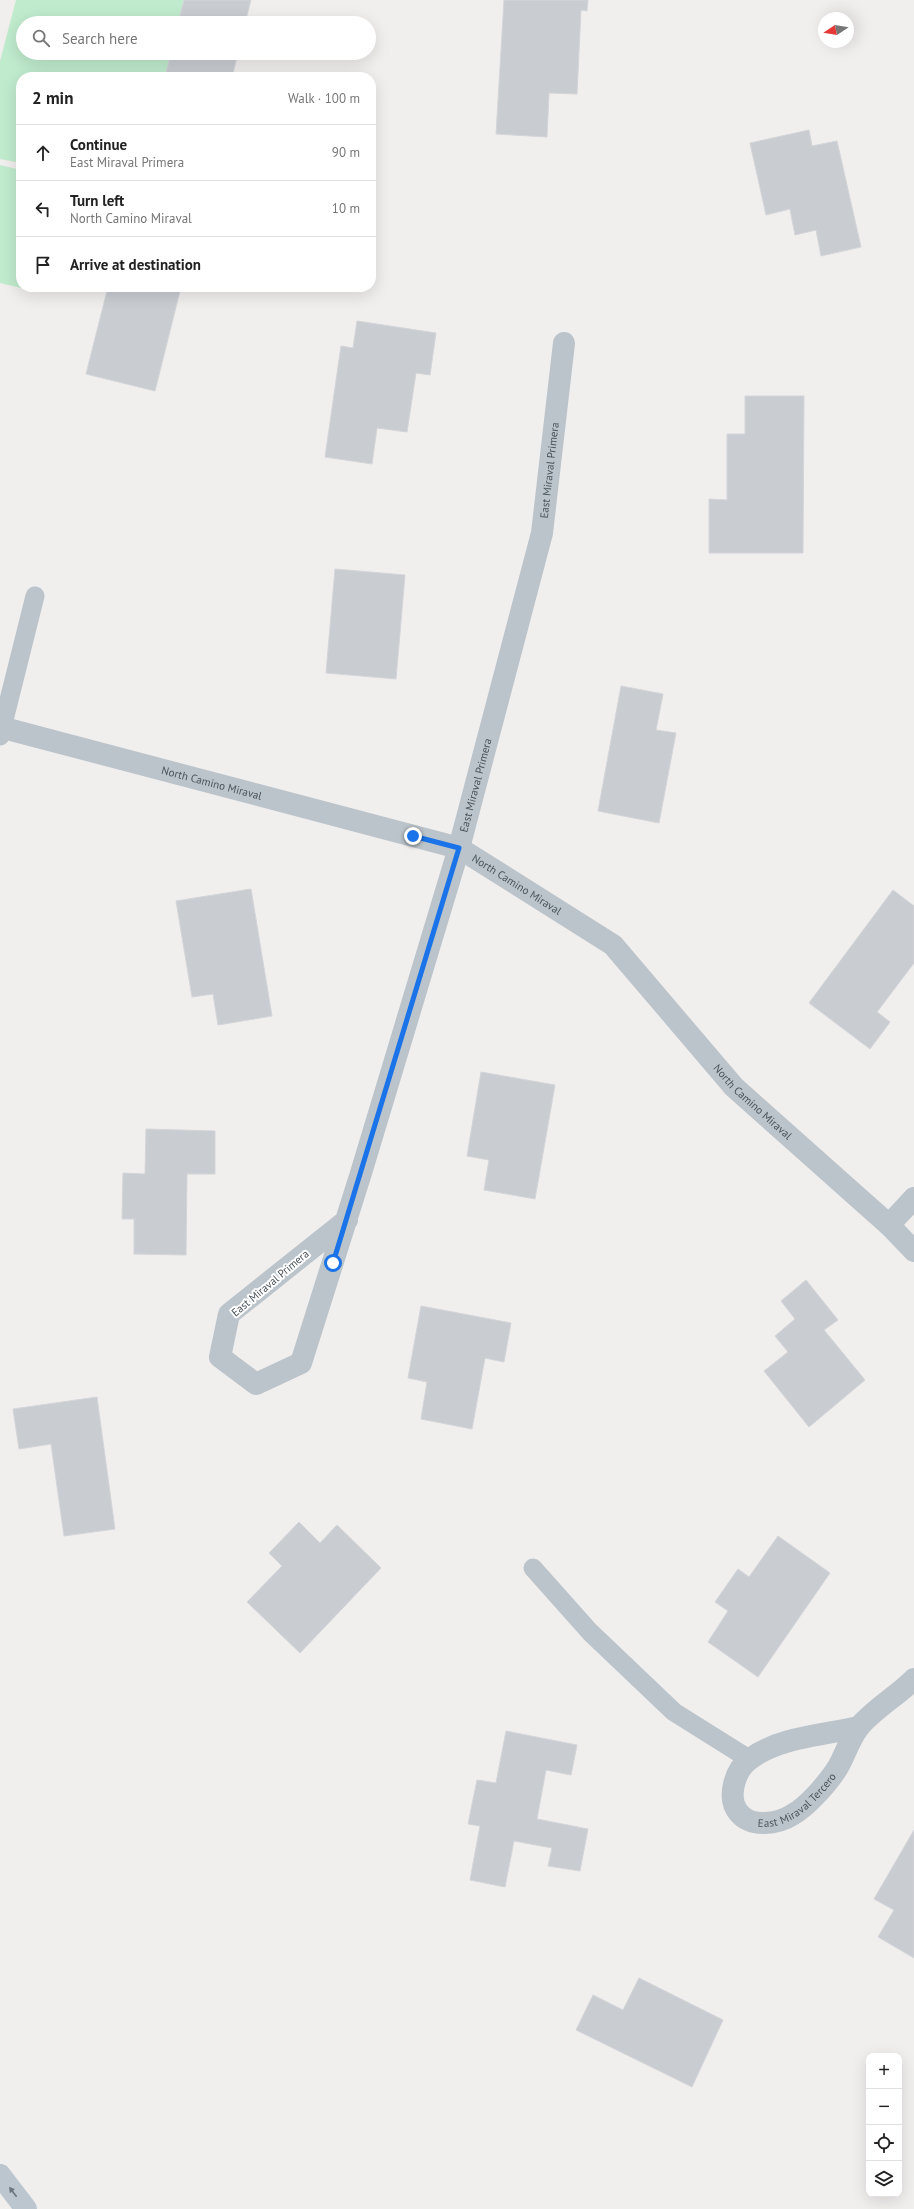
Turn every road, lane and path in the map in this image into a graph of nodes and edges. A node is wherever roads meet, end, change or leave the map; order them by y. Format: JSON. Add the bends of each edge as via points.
{"nodes":[{"id":1,"x":564,"y":342,"type":"dead end"},
{"id":2,"x":35,"y":596,"type":"dead end"},
{"id":3,"x":1,"y":730,"type":"edge"},
{"id":4,"x":459,"y":848,"type":"junction"},
{"id":5,"x":914,"y":1198,"type":"edge"},
{"id":6,"x":346,"y":1220,"type":"junction"},
{"id":7,"x":889,"y":1226,"type":"junction"},
{"id":8,"x":914,"y":1251,"type":"edge"},
{"id":9,"x":533,"y":1568,"type":"dead end"},
{"id":10,"x":914,"y":1679,"type":"edge"},
{"id":11,"x":859,"y":1727,"type":"junction"},
{"id":12,"x":749,"y":1759,"type":"junction"},
{"id":13,"x":0,"y":2174,"type":"edge"},
{"id":14,"x":26,"y":2209,"type":"edge"}],
"edges":[{"from":1,"to":4,"type":"street","name":"East Miraval Primera","via":[[542,533]]},
{"from":2,"to":3,"type":"lane"},
{"from":3,"to":4,"type":"street","name":"North Camino Miraval"},
{"from":4,"to":6,"type":"street","name":"East Miraval Primera"},
{"from":4,"to":7,"type":"street","name":"North Camino Miraval","via":[[613,945],[734,1087]]},
{"from":5,"to":7,"type":"street"},
{"from":6,"to":6,"type":"street","name":"East Miraval Primera","via":[[229,1314],[220,1357],[256,1384],[301,1363]]},
{"from":7,"to":8,"type":"street","name":"North Camino Miraval"},
{"from":9,"to":12,"type":"lane","via":[[590,1632],[674,1712]]},
{"from":10,"to":11,"type":"street","name":"East Miraval Tercero"},
{"from":11,"to":12,"type":"street","name":"East Miraval Tercero","via":[[767,1748]]},
{"from":11,"to":12,"type":"street","name":"East Miraval Tercero","via":[[837,1769],[809,1801],[784,1819],[753,1822],[739,1813],[733,1786],[738,1771]]},
{"from":14,"to":13,"type":"main road","one_way":true}]}
